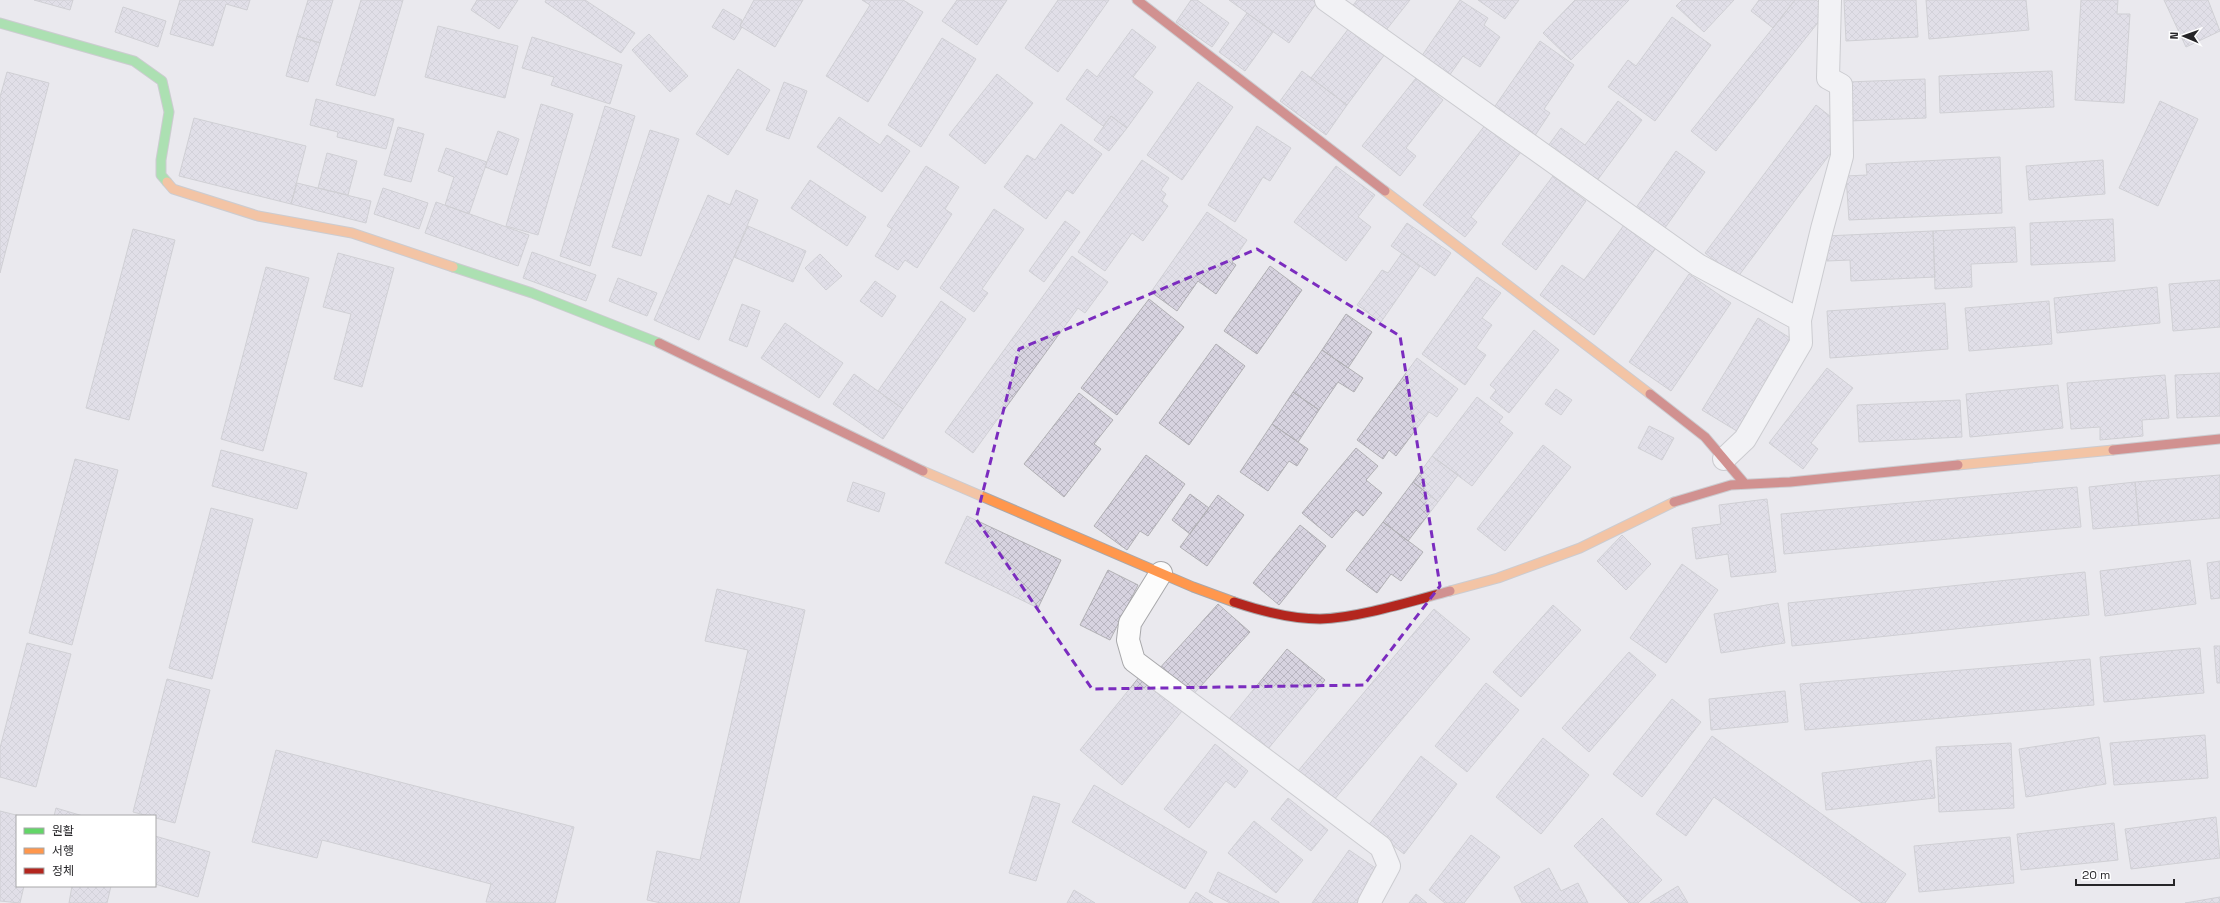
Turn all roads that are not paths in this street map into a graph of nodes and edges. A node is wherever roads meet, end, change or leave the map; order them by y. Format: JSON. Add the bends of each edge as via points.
{"nodes":[{"id":1,"x":1137,"y":0,"type":"edge"},
{"id":2,"x":1326,"y":0,"type":"edge"},
{"id":3,"x":1830,"y":0,"type":"edge"},
{"id":4,"x":0,"y":23,"type":"edge"},
{"id":5,"x":1800,"y":320,"type":"junction"},
{"id":6,"x":2220,"y":439,"type":"edge"},
{"id":7,"x":1724,"y":459,"type":"junction"},
{"id":8,"x":1745,"y":484,"type":"junction"},
{"id":9,"x":1160,"y":573,"type":"junction"},
{"id":10,"x":1369,"y":903,"type":"edge"}],
"edges":[{"from":1,"to":7,"type":"street","via":[[1705,437]]},
{"from":2,"to":5,"type":"street","via":[[1698,265]]},
{"from":3,"to":5,"type":"street","via":[[1828,78],[1841,86],[1842,156]]},
{"from":4,"to":9,"type":"street","via":[[134,61],[162,81],[169,112],[161,175],[173,189],[258,216],[352,233],[525,291],[644,336],[907,464]]},
{"from":5,"to":7,"type":"street","via":[[1801,343],[1745,439]]},
{"from":6,"to":8,"type":"street","via":[[1790,482]]},
{"from":7,"to":8,"type":"street"},
{"from":8,"to":9,"type":"street","via":[[1731,485],[1665,505],[1580,548],[1498,578],[1340,617],[1319,619],[1266,613]]},
{"from":9,"to":10,"type":"street","via":[[1130,623],[1128,640],[1134,661],[1381,847],[1389,866]]}]}
